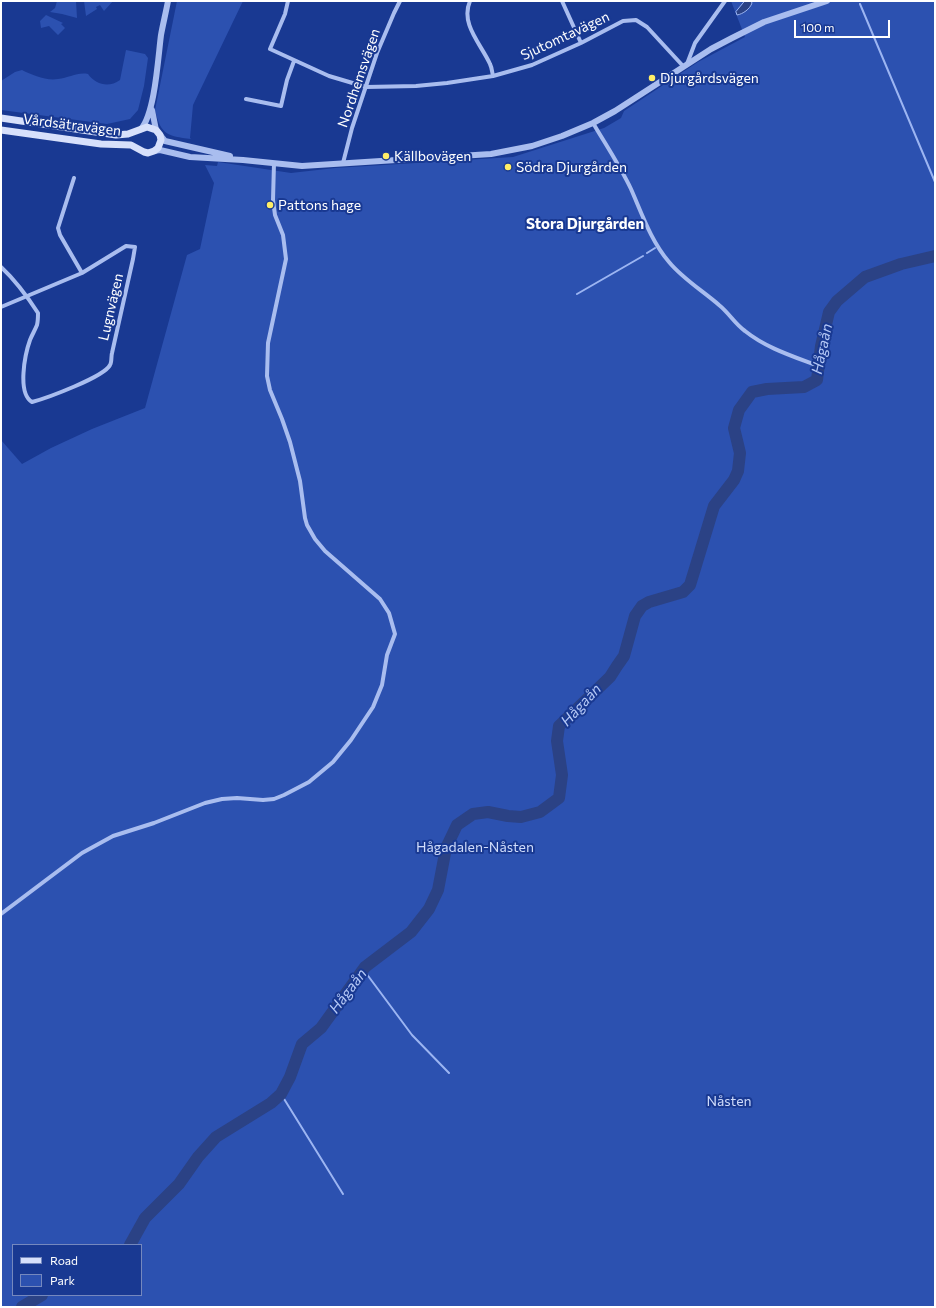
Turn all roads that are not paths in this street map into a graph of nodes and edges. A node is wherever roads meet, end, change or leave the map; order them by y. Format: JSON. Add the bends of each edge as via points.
{"nodes":[{"id":1,"x":168,"y":1,"type":"edge"},
{"id":2,"x":288,"y":1,"type":"edge"},
{"id":3,"x":400,"y":1,"type":"edge"},
{"id":4,"x":470,"y":1,"type":"edge"},
{"id":5,"x":562,"y":1,"type":"edge"},
{"id":6,"x":725,"y":1,"type":"edge"},
{"id":7,"x":827,"y":1,"type":"edge"},
{"id":8,"x":581,"y":43,"type":"junction"},
{"id":9,"x":294,"y":61,"type":"junction"},
{"id":10,"x":685,"y":65,"type":"junction"},
{"id":11,"x":493,"y":76,"type":"junction"},
{"id":12,"x":366,"y":87,"type":"junction"},
{"id":13,"x":246,"y":99,"type":"dead end"},
{"id":14,"x":151,"y":106,"type":"junction"},
{"id":15,"x":1,"y":118,"type":"edge"},
{"id":16,"x":593,"y":124,"type":"junction"},
{"id":17,"x":1,"y":130,"type":"edge"},
{"id":18,"x":139,"y":130,"type":"junction"},
{"id":19,"x":158,"y":133,"type":"junction"},
{"id":20,"x":139,"y":150,"type":"junction"},
{"id":21,"x":154,"y":152,"type":"junction"},
{"id":22,"x":243,"y":160,"type":"junction"},
{"id":23,"x":274,"y":163,"type":"junction"},
{"id":24,"x":343,"y":163,"type":"junction"},
{"id":25,"x":74,"y":178,"type":"dead end"},
{"id":26,"x":1,"y":267,"type":"edge"},
{"id":27,"x":82,"y":273,"type":"junction"},
{"id":28,"x":27,"y":295,"type":"junction"},
{"id":29,"x":1,"y":307,"type":"edge"},
{"id":30,"x":813,"y":364,"type":"dead end"},
{"id":31,"x":1,"y":914,"type":"edge"}],
"edges":[{"from":1,"to":14,"type":"street"},
{"from":2,"to":9,"type":"street","via":[[270,49]]},
{"from":3,"to":12,"type":"street","name":"Nordhemsvägen","via":[[377,53]]},
{"from":4,"to":11,"type":"street","via":[[467,8],[469,27],[490,65]]},
{"from":5,"to":8,"type":"street"},
{"from":6,"to":10,"type":"street","via":[[695,43]]},
{"from":7,"to":10,"type":"street","via":[[764,22]]},
{"from":8,"to":10,"type":"street","name":"Sjutomtavägen","via":[[623,21],[636,20],[647,27]]},
{"from":8,"to":11,"type":"street","name":"Sjutomtavägen","via":[[532,65]]},
{"from":9,"to":12,"type":"street","via":[[328,76]]},
{"from":9,"to":13,"type":"street","via":[[281,106]]},
{"from":10,"to":16,"type":"street"},
{"from":11,"to":12,"type":"street","name":"Sjutomtavägen","via":[[416,86]]},
{"from":12,"to":24,"type":"street","name":"Nordhemsvägen"},
{"from":14,"to":18,"type":"street","via":[[146,124]]},
{"from":14,"to":19,"type":"street"},
{"from":15,"to":18,"type":"main road","name":"Vårdsätravägen","via":[[116,135]]},
{"from":16,"to":24,"type":"street","via":[[539,144],[490,154]]},
{"from":16,"to":30,"type":"street","via":[[614,157],[652,236],[668,261],[756,340]]},
{"from":17,"to":20,"type":"main road","name":"Vårdsätravägen","via":[[101,144],[131,145]]},
{"from":18,"to":19,"type":"main road","via":[[147,127]]},
{"from":18,"to":20,"type":"main road","via":[[135,137]]},
{"from":19,"to":21,"type":"main road","via":[[160,145]]},
{"from":19,"to":22,"type":"street","via":[[165,141]]},
{"from":20,"to":21,"type":"main road"},
{"from":21,"to":22,"type":"street","via":[[160,150],[190,157]]},
{"from":22,"to":23,"type":"street"},
{"from":23,"to":24,"type":"street","via":[[302,166]]},
{"from":23,"to":31,"type":"street","via":[[274,207],[284,235],[286,259],[268,343],[268,383],[290,442],[307,525],[325,551],[380,599],[391,618],[395,634],[387,655],[382,685],[373,707],[351,740],[333,762],[309,782],[274,800],[222,799],[113,836],[82,853]]},
{"from":25,"to":27,"type":"street","via":[[58,228]]},
{"from":26,"to":28,"type":"street"},
{"from":27,"to":28,"type":"street"},
{"from":27,"to":28,"type":"street","name":"Lugnvägen","via":[[126,246],[135,247],[110,365],[94,377],[32,402],[28,400],[24,389],[23,366],[38,313]]},
{"from":28,"to":29,"type":"street"}]}
